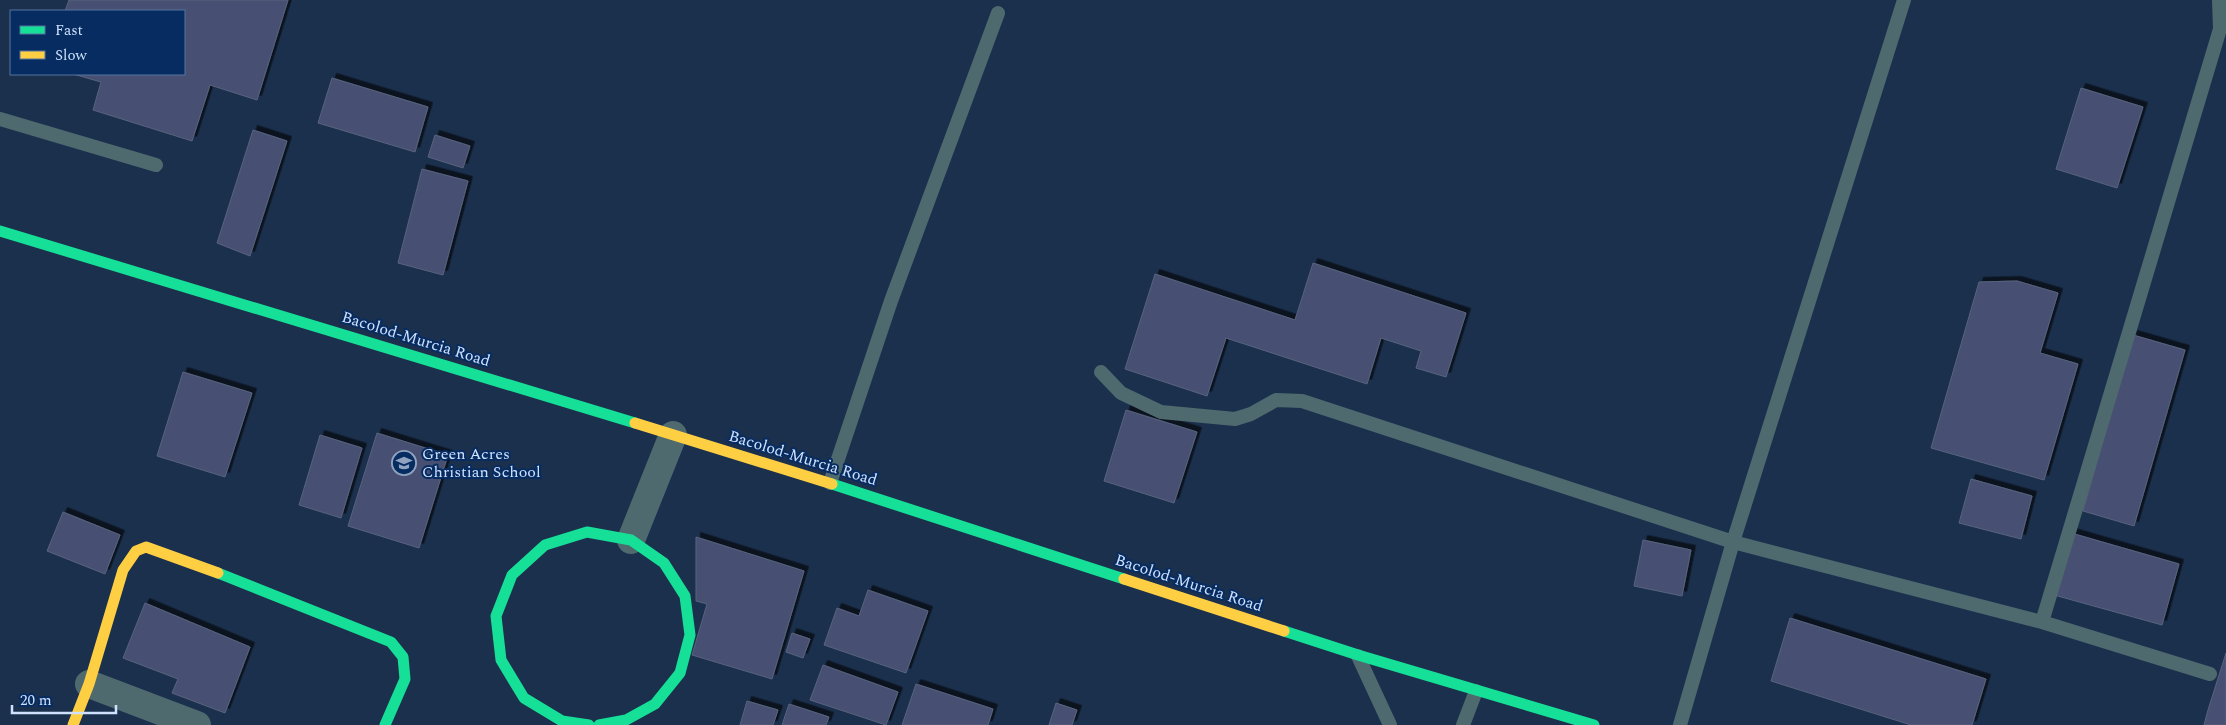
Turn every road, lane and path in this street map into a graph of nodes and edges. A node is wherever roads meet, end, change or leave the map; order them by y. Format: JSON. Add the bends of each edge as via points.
{"nodes":[{"id":1,"x":1904,"y":0,"type":"edge"},
{"id":2,"x":2219,"y":0,"type":"edge"},
{"id":3,"x":998,"y":13,"type":"dead end"},
{"id":4,"x":0,"y":119,"type":"edge"},
{"id":5,"x":156,"y":165,"type":"dead end"},
{"id":6,"x":0,"y":231,"type":"edge"},
{"id":7,"x":1101,"y":372,"type":"dead end"},
{"id":8,"x":673,"y":435,"type":"junction"},
{"id":9,"x":830,"y":483,"type":"junction"},
{"id":10,"x":631,"y":540,"type":"junction"},
{"id":11,"x":1733,"y":542,"type":"junction"},
{"id":12,"x":2042,"y":622,"type":"junction"},
{"id":13,"x":1358,"y":655,"type":"junction"},
{"id":14,"x":2210,"y":674,"type":"dead end"},
{"id":15,"x":89,"y":684,"type":"junction"},
{"id":16,"x":1476,"y":691,"type":"junction"},
{"id":17,"x":1556,"y":720,"type":"edge"},
{"id":18,"x":562,"y":723,"type":"edge"},
{"id":19,"x":73,"y":725,"type":"edge"},
{"id":20,"x":197,"y":725,"type":"edge"},
{"id":21,"x":385,"y":725,"type":"edge"},
{"id":22,"x":589,"y":725,"type":"edge"},
{"id":23,"x":599,"y":725,"type":"edge"},
{"id":24,"x":1390,"y":725,"type":"edge"},
{"id":25,"x":1463,"y":725,"type":"edge"},
{"id":26,"x":1594,"y":725,"type":"edge"},
{"id":27,"x":1680,"y":725,"type":"edge"}],
"edges":[{"from":1,"to":11,"type":"lane"},
{"from":2,"to":12,"type":"lane","via":[[2220,29]]},
{"from":3,"to":9,"type":"lane","via":[[891,301]]},
{"from":4,"to":5,"type":"lane"},
{"from":6,"to":8,"type":"main road","name":"Bacolod-Murcia Road"},
{"from":7,"to":11,"type":"lane","via":[[1121,394],[1161,412],[1235,419],[1276,400],[1302,401]]},
{"from":8,"to":9,"type":"main road","name":"Bacolod-Murcia Road"},
{"from":8,"to":10,"type":"street"},
{"from":9,"to":13,"type":"main road","name":"Bacolod-Murcia Road"},
{"from":10,"to":18,"type":"main road","via":[[587,532],[544,545],[512,575],[499,608],[496,616],[501,660],[524,698]]},
{"from":10,"to":23,"type":"main road","via":[[664,563],[685,596],[690,635],[680,673],[654,704],[626,720]]},
{"from":11,"to":12,"type":"lane"},
{"from":11,"to":27,"type":"lane"},
{"from":12,"to":14,"type":"lane"},
{"from":13,"to":16,"type":"main road","name":"Bacolod-Murcia Road"},
{"from":13,"to":24,"type":"lane"},
{"from":15,"to":19,"type":"main road"},
{"from":15,"to":20,"type":"street"},
{"from":15,"to":21,"type":"main road","via":[[123,570],[136,551],[146,547],[391,642],[403,657],[405,679]]},
{"from":16,"to":17,"type":"main road","name":"Bacolod-Murcia Road"},
{"from":16,"to":25,"type":"lane"},
{"from":17,"to":26,"type":"main road","name":"Bacolod-Murcia Road"},
{"from":18,"to":22,"type":"main road"}]}
